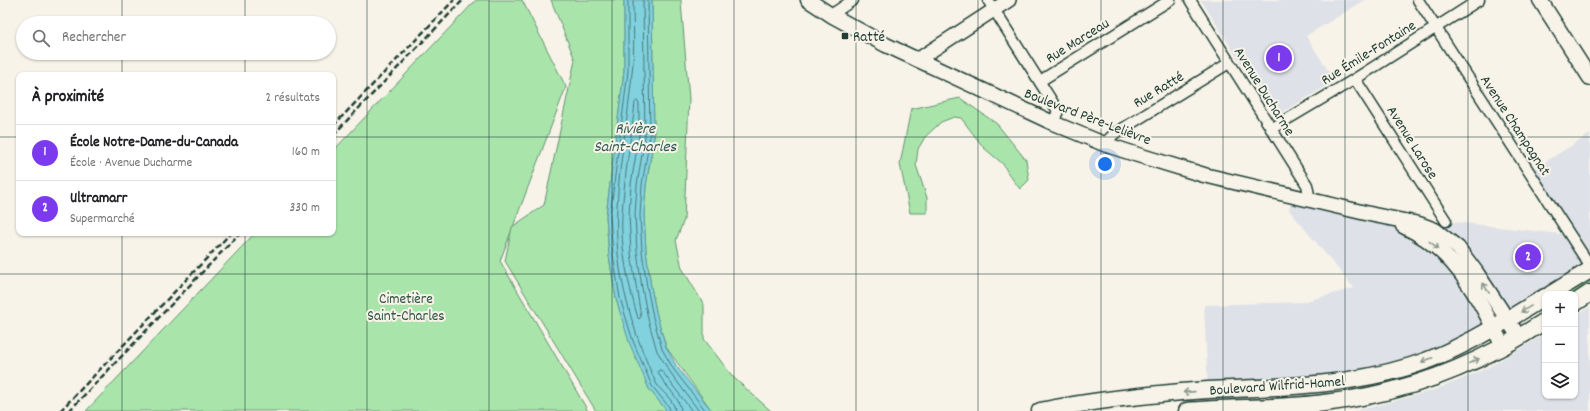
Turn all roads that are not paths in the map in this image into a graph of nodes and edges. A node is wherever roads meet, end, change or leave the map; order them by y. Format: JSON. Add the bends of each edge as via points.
{"nodes":[{"id":1,"x":808,"y":0,"type":"edge"},
{"id":2,"x":853,"y":0,"type":"edge"},
{"id":3,"x":1009,"y":0,"type":"edge"},
{"id":4,"x":1170,"y":0,"type":"edge"},
{"id":5,"x":1190,"y":0,"type":"edge"},
{"id":6,"x":1418,"y":0,"type":"edge"},
{"id":7,"x":1479,"y":0,"type":"edge"},
{"id":8,"x":1540,"y":0,"type":"edge"},
{"id":9,"x":991,"y":5,"type":"edge"},
{"id":10,"x":831,"y":15,"type":"junction"},
{"id":11,"x":1436,"y":28,"type":"junction"},
{"id":12,"x":917,"y":60,"type":"junction"},
{"id":13,"x":1230,"y":63,"type":"junction"},
{"id":14,"x":1590,"y":78,"type":"edge"},
{"id":15,"x":1355,"y":79,"type":"junction"},
{"id":16,"x":1040,"y":81,"type":"junction"},
{"id":17,"x":1053,"y":123,"type":"junction"},
{"id":18,"x":1271,"y":129,"type":"junction"},
{"id":19,"x":1104,"y":144,"type":"junction"},
{"id":20,"x":1310,"y":200,"type":"junction"},
{"id":21,"x":1374,"y":215,"type":"junction"},
{"id":22,"x":1446,"y":221,"type":"dead end"},
{"id":23,"x":1590,"y":266,"type":"edge"},
{"id":24,"x":1590,"y":270,"type":"edge"},
{"id":25,"x":1556,"y":291,"type":"edge"},
{"id":26,"x":1590,"y":293,"type":"edge"},
{"id":27,"x":1542,"y":299,"type":"edge"},
{"id":28,"x":1578,"y":301,"type":"edge"},
{"id":29,"x":1508,"y":320,"type":"junction"},
{"id":30,"x":1542,"y":323,"type":"edge"},
{"id":31,"x":1493,"y":328,"type":"junction"},
{"id":32,"x":1519,"y":337,"type":"junction"},
{"id":33,"x":1503,"y":346,"type":"junction"},
{"id":34,"x":1040,"y":411,"type":"edge"},
{"id":35,"x":1187,"y":411,"type":"edge"}],
"edges":[{"from":1,"to":10,"type":"main road","name":"Boulevard Père-Lelièvre"},
{"from":2,"to":10,"type":"street"},
{"from":3,"to":9,"type":"street"},
{"from":4,"to":16,"type":"street","name":"Rue Marceau"},
{"from":5,"to":13,"type":"street","name":"Avenue Ducharme"},
{"from":6,"to":11,"type":"street","name":"Avenue Champagnat"},
{"from":7,"to":11,"type":"street","name":"Rue Émile-Fontaine"},
{"from":8,"to":14,"type":"main road"},
{"from":9,"to":12,"type":"street"},
{"from":9,"to":16,"type":"street"},
{"from":10,"to":12,"type":"main road","name":"Boulevard Père-Lelièvre"},
{"from":11,"to":15,"type":"street","name":"Rue Émile-Fontaine"},
{"from":11,"to":23,"type":"street","name":"Avenue Champagnat"},
{"from":12,"to":17,"type":"main road","name":"Boulevard Père-Lelièvre"},
{"from":13,"to":18,"type":"street","name":"Avenue Ducharme"},
{"from":13,"to":19,"type":"street","name":"Rue Ratté","via":[[1114,134]]},
{"from":15,"to":18,"type":"street","name":"Rue Émile-Fontaine"},
{"from":15,"to":22,"type":"street","name":"Avenue Larose"},
{"from":16,"to":17,"type":"street","via":[[1058,111]]},
{"from":17,"to":19,"type":"main road","name":"Boulevard Père-Lelièvre"},
{"from":18,"to":20,"type":"street","name":"Avenue Ducharme","via":[[1307,185]]},
{"from":19,"to":20,"type":"main road","name":"Boulevard Père-Lelièvre","via":[[1178,168]]},
{"from":20,"to":21,"type":"main road","name":"Boulevard Père-Lelièvre"},
{"from":29,"to":21,"type":"main road","name":"Boulevard Père-Lelièvre","one_way":true,"via":[[1476,272],[1446,237],[1419,224]]},
{"from":21,"to":31,"type":"main road","name":"Boulevard Père-Lelièvre","one_way":true,"via":[[1416,232],[1442,251],[1456,266]]},
{"from":24,"to":25,"type":"main road"},
{"from":26,"to":28,"type":"main road"},
{"from":27,"to":29,"type":"main road","name":"Boulevard Wilfrid-Hamel","one_way":true},
{"from":29,"to":31,"type":"main road","name":"Boulevard Wilfrid-Hamel"},
{"from":29,"to":32,"type":"main road","name":"Boulevard Père-Lelièvre"},
{"from":30,"to":32,"type":"main road","name":"Boulevard Wilfrid-Hamel"},
{"from":31,"to":33,"type":"main road","name":"Boulevard Père-Lelièvre"},
{"from":31,"to":34,"type":"main road","name":"Boulevard Wilfrid-Hamel","one_way":true,"via":[[1456,348],[1412,366],[1352,380],[1292,387],[1153,394]]},
{"from":32,"to":33,"type":"main road","name":"Boulevard Wilfrid-Hamel"},
{"from":35,"to":33,"type":"main road","name":"Boulevard Wilfrid-Hamel","one_way":true,"via":[[1304,405],[1375,395],[1461,367]]}]}
